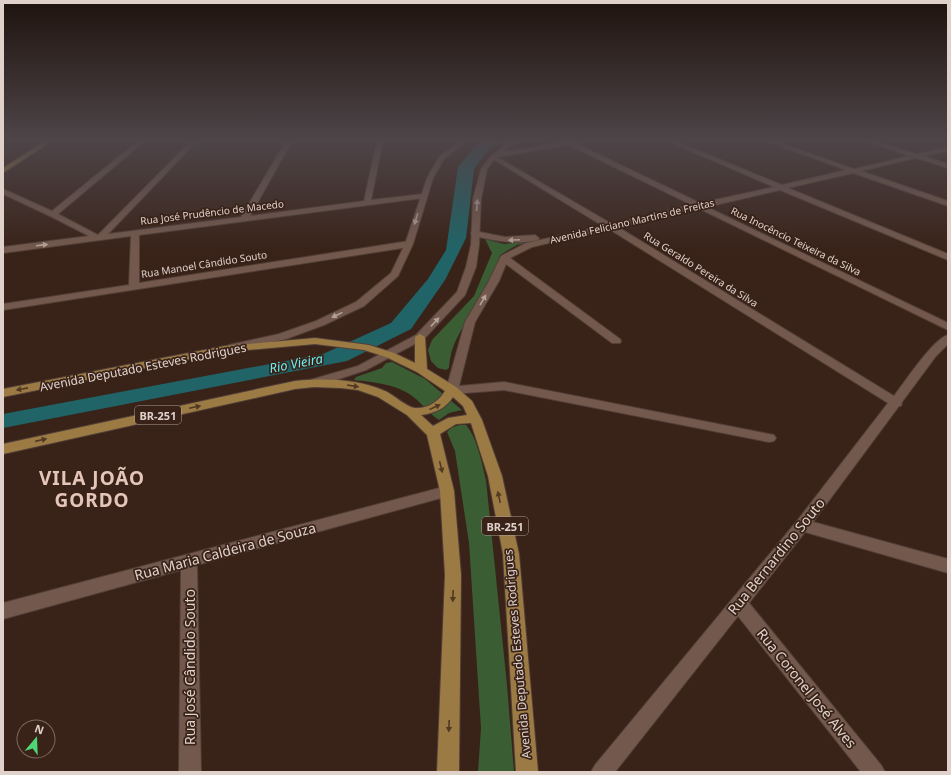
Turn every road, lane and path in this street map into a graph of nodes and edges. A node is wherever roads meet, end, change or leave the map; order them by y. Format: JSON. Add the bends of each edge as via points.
{"nodes":[{"id":1,"x":98,"y":177,"type":"edge"},
{"id":2,"x":159,"y":177,"type":"edge"},
{"id":3,"x":269,"y":177,"type":"edge"},
{"id":4,"x":372,"y":177,"type":"edge"},
{"id":5,"x":430,"y":177,"type":"edge"},
{"id":6,"x":482,"y":177,"type":"edge"},
{"id":7,"x":529,"y":177,"type":"edge"},
{"id":8,"x":640,"y":177,"type":"edge"},
{"id":9,"x":756,"y":177,"type":"edge"},
{"id":10,"x":802,"y":177,"type":"edge"},
{"id":11,"x":827,"y":177,"type":"edge"},
{"id":12,"x":871,"y":177,"type":"edge"},
{"id":13,"x":772,"y":184,"type":"junction"},
{"id":14,"x":782,"y":188,"type":"junction"},
{"id":15,"x":3,"y":191,"type":"edge"},
{"id":16,"x":423,"y":196,"type":"junction"},
{"id":17,"x":691,"y":202,"type":"junction"},
{"id":18,"x":367,"y":203,"type":"junction"},
{"id":19,"x":948,"y":204,"type":"edge"},
{"id":20,"x":700,"y":206,"type":"junction"},
{"id":21,"x":53,"y":214,"type":"junction"},
{"id":22,"x":244,"y":219,"type":"junction"},
{"id":23,"x":606,"y":224,"type":"junction"},
{"id":24,"x":136,"y":233,"type":"junction"},
{"id":25,"x":475,"y":234,"type":"junction"},
{"id":26,"x":99,"y":238,"type":"junction"},
{"id":27,"x":409,"y":244,"type":"junction"},
{"id":28,"x":3,"y":250,"type":"edge"},
{"id":29,"x":948,"y":257,"type":"edge"},
{"id":30,"x":504,"y":258,"type":"junction"},
{"id":31,"x":134,"y":286,"type":"junction"},
{"id":32,"x":3,"y":307,"type":"edge"},
{"id":33,"x":948,"y":336,"type":"edge"},
{"id":34,"x":420,"y":337,"type":"junction"},
{"id":35,"x":616,"y":341,"type":"dead end"},
{"id":36,"x":225,"y":349,"type":"junction"},
{"id":37,"x":390,"y":355,"type":"junction"},
{"id":38,"x":420,"y":370,"type":"junction"},
{"id":39,"x":314,"y":383,"type":"junction"},
{"id":40,"x":452,"y":390,"type":"junction"},
{"id":41,"x":3,"y":393,"type":"edge"},
{"id":42,"x":897,"y":403,"type":"junction"},
{"id":43,"x":411,"y":412,"type":"junction"},
{"id":44,"x":476,"y":420,"type":"junction"},
{"id":45,"x":433,"y":433,"type":"junction"},
{"id":46,"x":769,"y":438,"type":"dead end"},
{"id":47,"x":3,"y":448,"type":"edge"},
{"id":48,"x":447,"y":492,"type":"junction"},
{"id":49,"x":802,"y":525,"type":"junction"},
{"id":50,"x":188,"y":561,"type":"junction"},
{"id":51,"x":948,"y":566,"type":"edge"},
{"id":52,"x":739,"y":604,"type":"junction"},
{"id":53,"x":3,"y":611,"type":"edge"},
{"id":54,"x":190,"y":772,"type":"edge"},
{"id":55,"x":448,"y":772,"type":"edge"},
{"id":56,"x":527,"y":772,"type":"edge"},
{"id":57,"x":602,"y":772,"type":"edge"},
{"id":58,"x":874,"y":772,"type":"edge"}],
"edges":[{"from":1,"to":21,"type":"street"},
{"from":2,"to":26,"type":"street"},
{"from":3,"to":22,"type":"street"},
{"from":4,"to":18,"type":"street"},
{"from":5,"to":16,"type":"street"},
{"from":25,"to":6,"type":"street","one_way":true,"via":[[477,199]]},
{"from":7,"to":23,"type":"street","name":"Rua Geraldo Pereira da Silva"},
{"from":8,"to":17,"type":"street","name":"Rua Inocêncio Teixeira da Silva"},
{"from":9,"to":13,"type":"street"},
{"from":10,"to":13,"type":"street","name":"Avenida Feliciano Martins de Freitas"},
{"from":11,"to":14,"type":"street","name":"Avenida Feliciano Martins de Freitas"},
{"from":12,"to":19,"type":"street"},
{"from":13,"to":14,"type":"street"},
{"from":13,"to":17,"type":"street","name":"Avenida Feliciano Martins de Freitas"},
{"from":14,"to":20,"type":"street","name":"Avenida Feliciano Martins de Freitas"},
{"from":14,"to":29,"type":"street"},
{"from":15,"to":21,"type":"street"},
{"from":16,"to":18,"type":"street","name":"Rua José Prudêncio de Macedo"},
{"from":16,"to":27,"type":"street","one_way":true},
{"from":17,"to":20,"type":"street","name":"Rua Inocêncio Teixeira da Silva"},
{"from":17,"to":23,"type":"street","name":"Avenida Feliciano Martins de Freitas"},
{"from":18,"to":22,"type":"street","name":"Rua José Prudêncio de Macedo"},
{"from":20,"to":23,"type":"street","name":"Avenida Feliciano Martins de Freitas"},
{"from":20,"to":33,"type":"street","name":"Rua Inocêncio Teixeira da Silva"},
{"from":21,"to":26,"type":"street"},
{"from":22,"to":24,"type":"street","name":"Rua José Prudêncio de Macedo"},
{"from":23,"to":25,"type":"street","name":"Avenida Feliciano Martins de Freitas","one_way":true,"via":[[523,240],[498,240]]},
{"from":23,"to":30,"type":"street","name":"Avenida Feliciano Martins de Freitas","via":[[529,245]]},
{"from":23,"to":42,"type":"street","name":"Rua Geraldo Pereira da Silva"},
{"from":24,"to":26,"type":"street","name":"Rua José Prudêncio de Macedo"},
{"from":24,"to":31,"type":"street"},
{"from":34,"to":25,"type":"street","one_way":true,"via":[[462,293],[471,267]]},
{"from":28,"to":26,"type":"street","name":"Rua José Prudêncio de Macedo","one_way":true},
{"from":27,"to":31,"type":"street","name":"Rua Manoel Cândido Souto"},
{"from":27,"to":36,"type":"street","one_way":true,"via":[[395,274],[360,304],[282,337]]},
{"from":30,"to":35,"type":"street"},
{"from":40,"to":30,"type":"street","one_way":true,"via":[[468,326]]},
{"from":31,"to":32,"type":"street","name":"Rua Manoel Cândido Souto"},
{"from":33,"to":42,"type":"street","name":"Rua Bernardino Souto"},
{"from":34,"to":37,"type":"street"},
{"from":34,"to":38,"type":"main road"},
{"from":36,"to":37,"type":"main road","name":"Avenida Deputado Esteves Rodrigues","number":"BR-251","via":[[315,341],[365,347]]},
{"from":36,"to":41,"type":"main road","name":"Avenida Deputado Esteves Rodrigues","number":"BR-251","one_way":true},
{"from":37,"to":38,"type":"main road","name":"Avenida Deputado Esteves Rodrigues","number":"BR-251"},
{"from":37,"to":39,"type":"street","via":[[362,368]]},
{"from":38,"to":40,"type":"main road","name":"Avenida Deputado Esteves Rodrigues","number":"BR-251"},
{"from":39,"to":43,"type":"main road","number":"BR-251","one_way":true,"via":[[360,387],[382,394]]},
{"from":47,"to":39,"type":"main road","number":"BR-251","one_way":true},
{"from":43,"to":40,"type":"main road","one_way":true,"via":[[435,408],[442,404]]},
{"from":40,"to":44,"type":"main road","name":"Avenida Deputado Esteves Rodrigues","number":"BR-251","via":[[468,404]]},
{"from":40,"to":46,"type":"street","via":[[504,386]]},
{"from":42,"to":49,"type":"street","name":"Rua Bernardino Souto"},
{"from":43,"to":45,"type":"main road","number":"BR-251"},
{"from":44,"to":45,"type":"main road","via":[[456,419],[447,422]]},
{"from":56,"to":44,"type":"main road","name":"Avenida Deputado Esteves Rodrigues","number":"BR-251","one_way":true,"via":[[511,554],[494,476]]},
{"from":45,"to":48,"type":"main road","one_way":true},
{"from":48,"to":50,"type":"street","name":"Rua Maria Caldeira de Souza"},
{"from":48,"to":55,"type":"main road","one_way":true,"via":[[453,575]]},
{"from":49,"to":51,"type":"street"},
{"from":49,"to":52,"type":"street","name":"Rua Bernardino Souto"},
{"from":50,"to":53,"type":"street","name":"Rua Maria Caldeira de Souza"},
{"from":50,"to":54,"type":"street","name":"Rua José Cândido Souto"},
{"from":52,"to":57,"type":"street","name":"Rua Bernardino Souto"},
{"from":52,"to":58,"type":"street","name":"Rua Coronel José Alves"}]}
